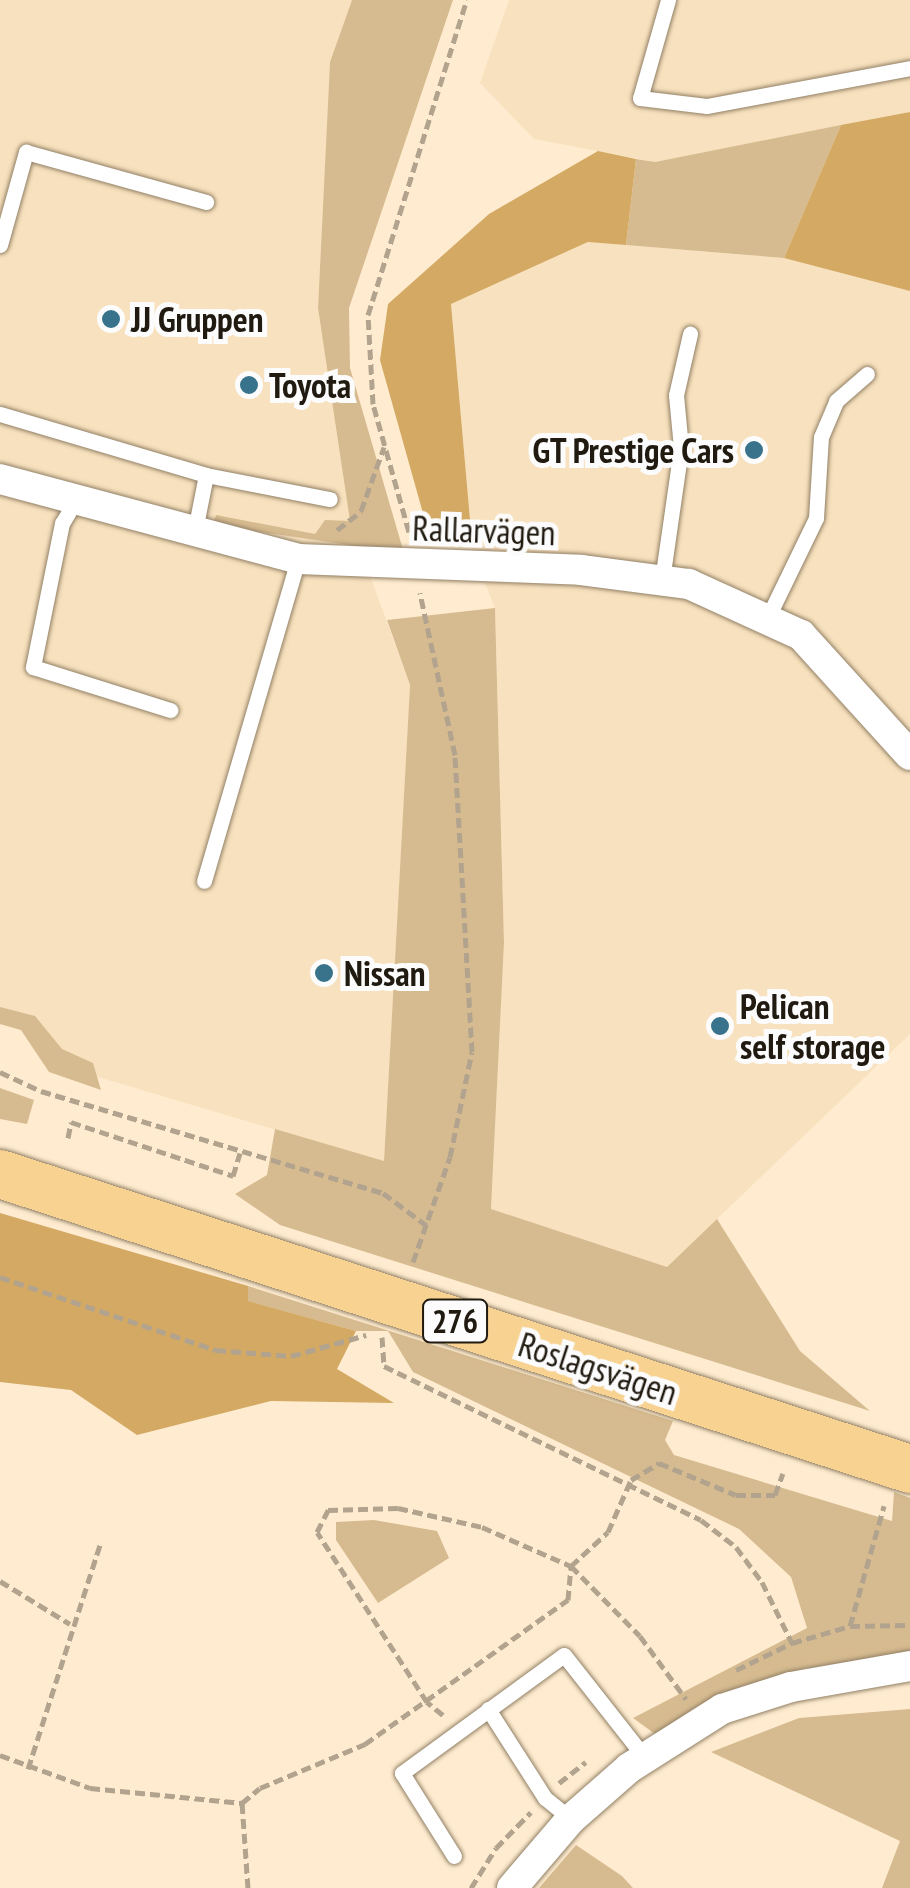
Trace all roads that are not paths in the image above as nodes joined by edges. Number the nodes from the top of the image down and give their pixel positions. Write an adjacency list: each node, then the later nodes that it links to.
1 (668, 0): 2 (lane)
2 (910, 68)
3 (206, 202): 4 (lane)
4 (0, 246)
5 (690, 334): 14 (lane)
6 (867, 374): 15 (lane)
7 (0, 414): 8 (lane)
8 (206, 475): 11 (lane); 12 (lane)
9 (0, 480): 10 (street, Rallarvägen)
10 (76, 500): 12 (street, Rallarvägen); 16 (lane)
11 (330, 500)
12 (194, 534): 13 (street, Rallarvägen)
13 (307, 560): 14 (street, Rallarvägen); 18 (lane)
14 (662, 580): 15 (street, Rallarvägen)
15 (768, 616): 17 (street, Rallarvägen)
16 (170, 710)
17 (910, 755)
18 (204, 881)
19 (0, 1148): 21 (main road, Roslagsvägen / 276)
20 (0, 1174): 22 (main road, Roslagsvägen / 276)
21 (910, 1437)
22 (897, 1488)
23 (910, 1666): 25 (street)
24 (488, 1709): 25 (lane); 26 (lane); 27 (lane)
25 (646, 1758): 26 (street)
26 (571, 1819): 28 (street)
27 (454, 1856)
28 (512, 1888)

